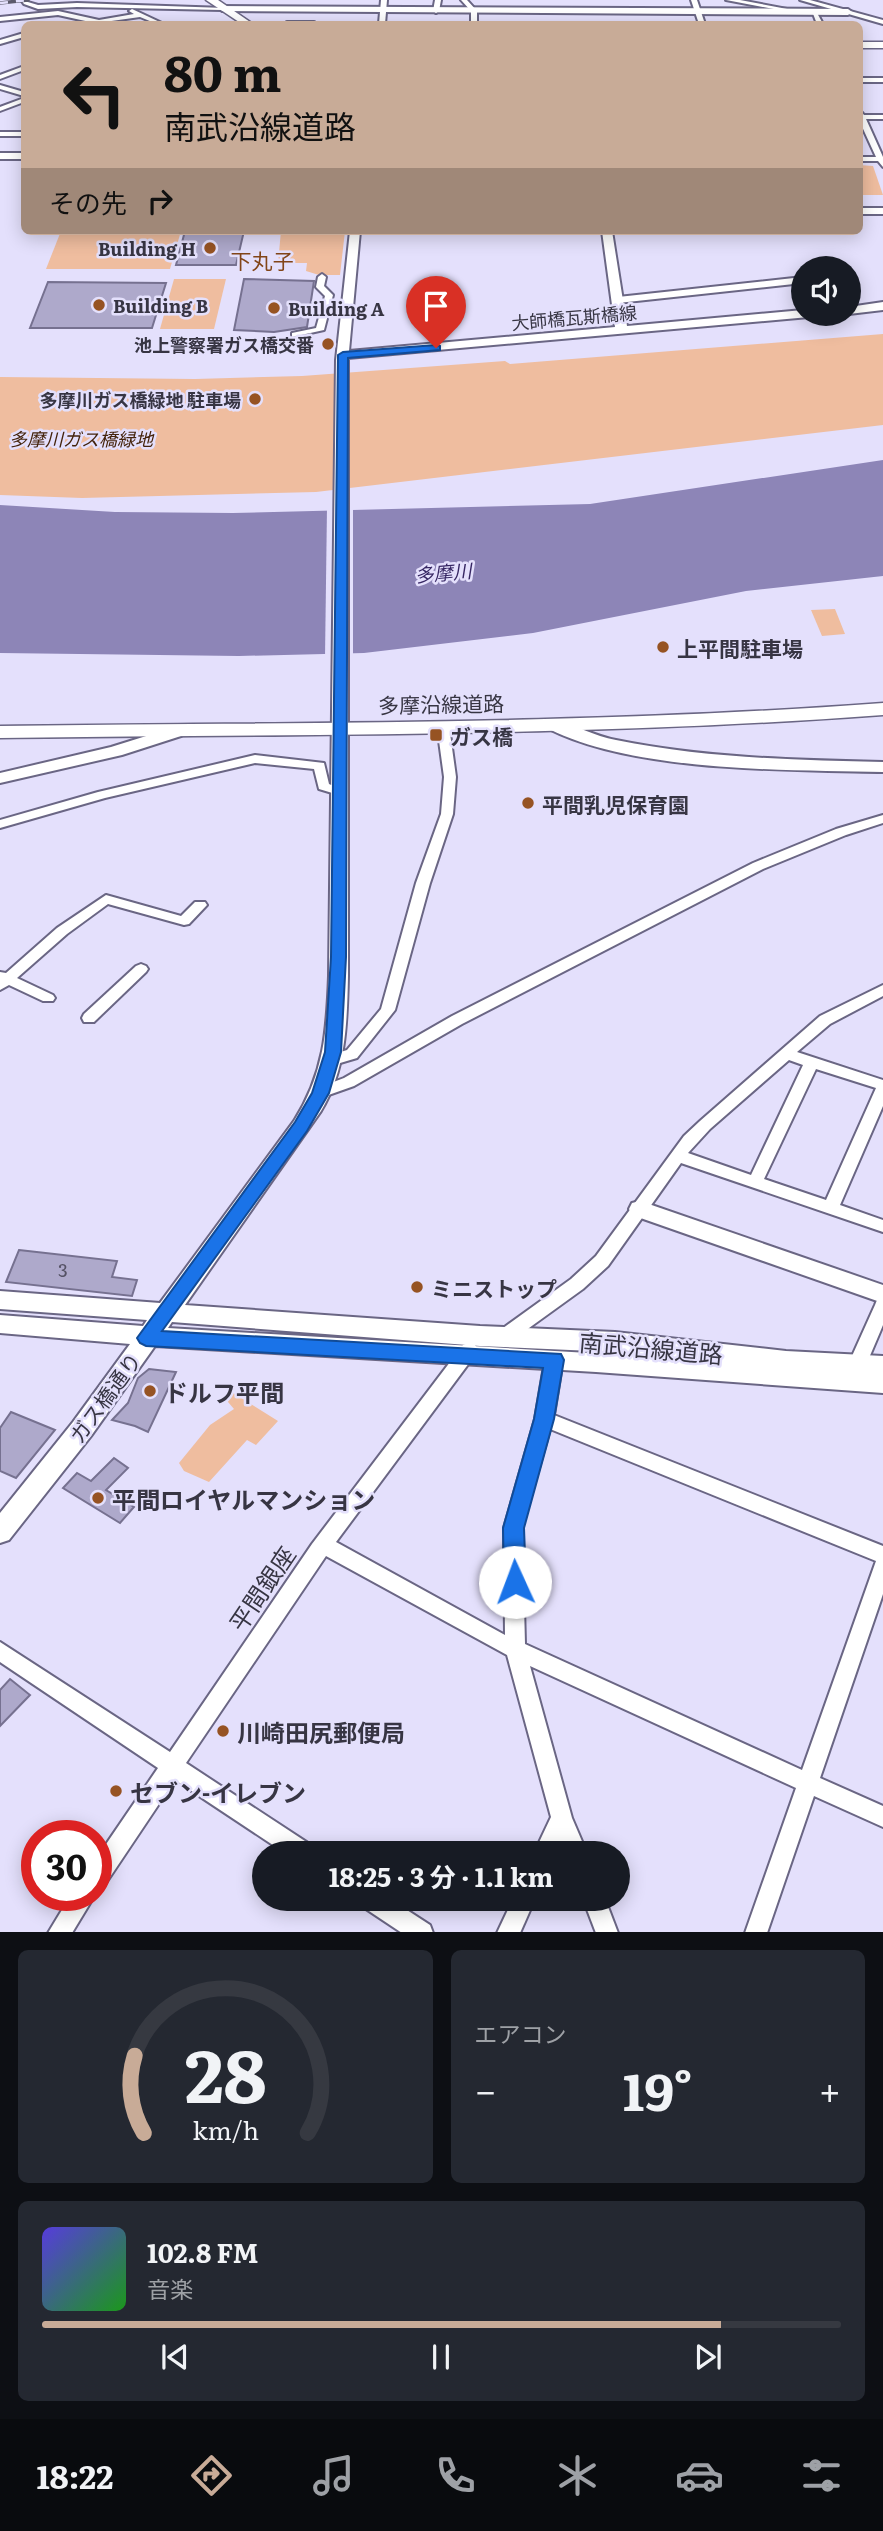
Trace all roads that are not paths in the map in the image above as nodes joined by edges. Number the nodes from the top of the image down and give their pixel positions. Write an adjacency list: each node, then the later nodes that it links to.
1 (24, 0): 13 (street)
2 (211, 0): 12 (main road)
3 (384, 0): 15 (street)
4 (438, 0): 16 (street)
5 (464, 0): 17 (street)
6 (576, 0): 18 (street)
7 (694, 0): 19 (street)
8 (729, 0): 20 (street)
9 (803, 0): 22 (street)
10 (118, 4): 12 (street); 13 (street); 23 (street)
11 (264, 5): 12 (street); 14 (street)
12 (222, 8): 29 (main road)
13 (40, 10): 24 (street); 25 (street); 26 (street)
14 (316, 10): 15 (street); 30 (street)
15 (384, 11): 16 (street); 31 (street)
16 (436, 11): 17 (street)
17 (474, 11): 18 (street); 32 (street)
18 (578, 12): 19 (street); 33 (street)
19 (698, 12): 20 (street); 34 (street)
20 (800, 12): 21 (street)
21 (814, 12): 22 (street); 35 (street)
22 (848, 12): 36 (street)
23 (141, 15): 27 (street); 28 (street)
24 (0, 19)
25 (46, 21)
26 (95, 21)
27 (106, 21)
28 (154, 21)
29 (242, 21)
30 (314, 21)
31 (382, 21)
32 (474, 21)
33 (580, 21)
34 (701, 21)
35 (818, 21)
36 (883, 22)
37 (21, 36): 38 (street)
38 (0, 42)
39 (863, 45): 40 (main road)
40 (882, 45)
41 (21, 69): 42 (street)
42 (0, 78)
43 (863, 80): 44 (street)
44 (883, 80)
45 (0, 86): 46 (street)
46 (21, 93)
47 (21, 101): 48 (street)
48 (0, 109)
49 (863, 115): 50 (street)
50 (883, 117)
51 (863, 122): 55 (street)
52 (0, 134): 53 (street)
53 (21, 134)
54 (863, 139): 55 (street)
55 (871, 139): 56 (street); 60 (street)
56 (883, 139)
57 (0, 156): 58 (street)
58 (21, 156)
59 (863, 159): 60 (street)
60 (882, 161)
61 (863, 211): 62 (street)
62 (883, 211)
63 (355, 235): 73 (street)
64 (608, 235): 67 (street)
65 (322, 278): 72 (street)
66 (791, 281): 67 (street)
67 (618, 300): 71 (street)
68 (883, 306): 69 (street)
69 (861, 309)
70 (791, 315): 71 (street, 大師橋瓦斯橋線)
71 (622, 330): 73 (street, 大師橋瓦斯橋線)
72 (295, 335)
73 (342, 358): 75 (street)
74 (883, 709): 76 (main road, 多摩沿線道路)
75 (339, 719): 77 (main road, 多摩沿線道路); 79 (main road, 多摩沿線道路); 82 (street, ガス橋通り)
76 (555, 725): 77 (main road, 多摩沿線道路); 80 (street)
77 (443, 726): 92 (street)
78 (0, 732): 79 (main road, 多摩沿線道路)
79 (175, 732): 81 (street)
80 (883, 767)
81 (0, 778)
82 (340, 791): 84 (street); 92 (street, ガス橋通り)
83 (883, 819): 95 (street)
84 (0, 824)
85 (200, 905): 87 (street)
86 (141, 969): 90 (street)
87 (3, 980): 89 (street)
88 (883, 990): 91 (street)
89 (48, 999)
90 (89, 1018)
91 (786, 1054): 93 (street); 96 (street)
92 (330, 1061): 95 (street, ガス橋通り)
93 (812, 1062): 94 (street); 97 (street)
94 (883, 1087): 98 (street)
95 (320, 1093): 104 (street, ガス橋通り)
96 (678, 1156): 97 (street); 99 (street)
97 (755, 1182): 98 (street)
98 (831, 1208): 100 (street)
99 (640, 1209): 101 (street); 107 (street)
100 (883, 1226)
101 (883, 1294)
102 (0, 1300): 104 (street, 南武沿線道路)
103 (883, 1305): 111 (street)
104 (163, 1314): 106 (street, 南武沿線道路); 108 (street, ガス橋通り)
105 (0, 1324): 108 (street, 南武沿線道路)
106 (480, 1336): 107 (street, 南武沿線道路); 109 (street, 平間銀座)
107 (505, 1336): 111 (street, 南武沿線道路)
108 (146, 1338): 109 (street, 南武沿線道路); 115 (street, ガス橋通り)
109 (463, 1357): 110 (street, 南武沿線道路); 116 (street, 平間銀座)
110 (554, 1360): 113 (street, 南武沿線道路); 114 (street)
111 (857, 1365): 112 (street, 南武沿線道路)
112 (883, 1366)
113 (883, 1383)
114 (544, 1419): 117 (street); 119 (street)
115 (0, 1532)
116 (323, 1545): 119 (street); 121 (street, 平間銀座)
117 (883, 1555)
118 (883, 1566): 122 (street)
119 (515, 1648): 122 (street); 124 (street)
120 (0, 1651): 121 (street)
121 (172, 1767): 125 (street); 128 (street, 平間銀座)
122 (808, 1783): 123 (street); 137 (street)
123 (883, 1817)
124 (562, 1818): 126 (street); 127 (street)
125 (285, 1841)
126 (551, 1841)
127 (571, 1841)
128 (112, 1855)
129 (73, 1911): 133 (street)
130 (389, 1911): 134 (street)
131 (518, 1911): 135 (street)
132 (599, 1911): 136 (street)
133 (60, 1932)
134 (420, 1932)
135 (508, 1932)
136 (607, 1932)
137 (756, 1932)

